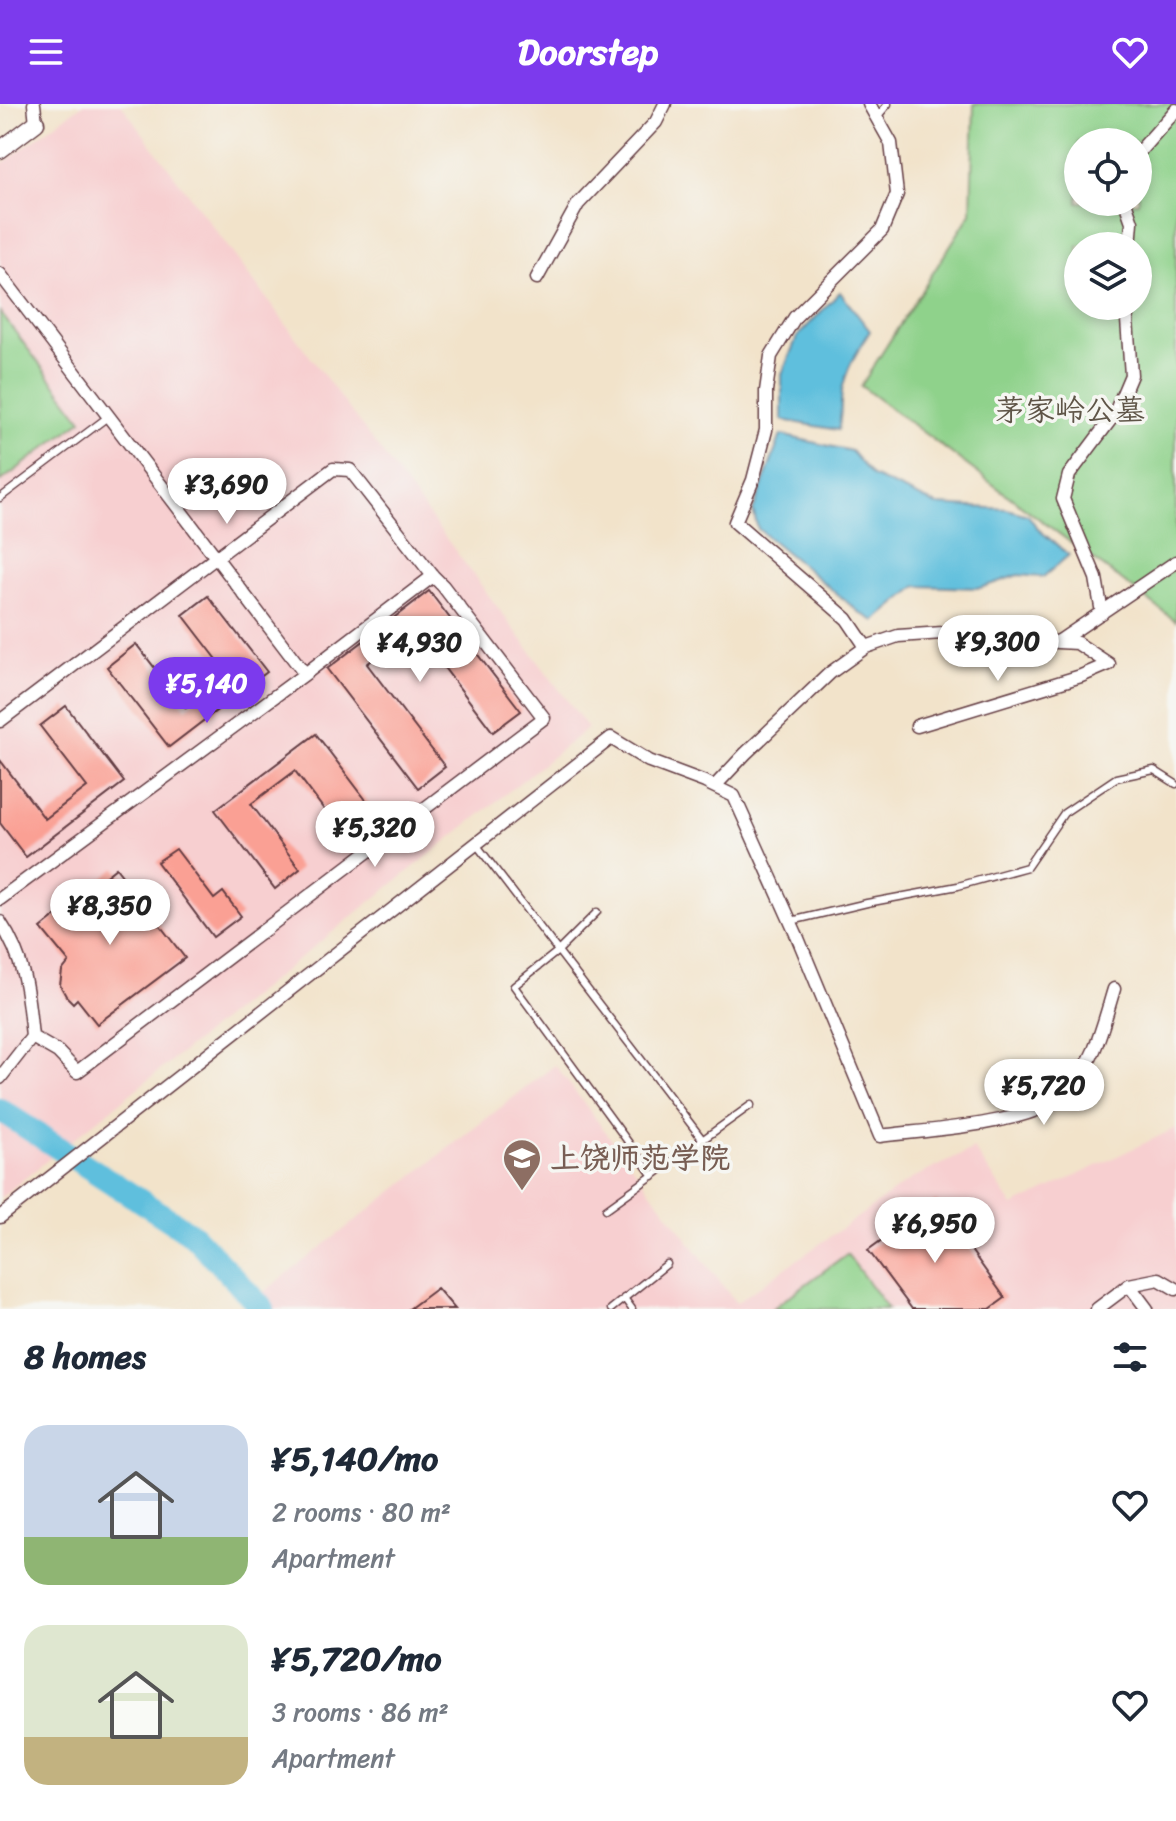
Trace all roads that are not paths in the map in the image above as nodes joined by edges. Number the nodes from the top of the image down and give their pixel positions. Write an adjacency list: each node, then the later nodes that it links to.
1 (34, 104): 7 (street)
2 (665, 104): 11 (street)
3 (869, 104): 6 (street)
4 (888, 104): 6 (lane)
5 (1176, 110): 8 (street)
6 (877, 117): 20 (street)
7 (36, 123): 9 (street)
8 (1152, 137)
9 (0, 150)
10 (0, 274): 13 (street)
11 (537, 278)
12 (1127, 320): 18 (street)
13 (109, 416): 14 (lane); 15 (street)
14 (0, 498)
15 (216, 556): 17 (street); 21 (street); 22 (street)
16 (1176, 562): 18 (street)
17 (433, 576): 21 (street); 33 (street)
18 (1102, 613): 19 (street)
19 (1058, 642): 20 (street); 23 (street)
20 (866, 647): 25 (street)
21 (305, 674): 27 (street)
22 (0, 721)
23 (917, 726)
24 (1176, 784): 29 (lane)
25 (715, 786): 26 (street); 29 (street)
26 (476, 844): 31 (lane); 39 (street)
27 (0, 899)
28 (597, 912): 31 (lane)
29 (791, 921): 32 (street)
30 (0, 922): 33 (street)
31 (558, 951): 36 (lane); 37 (lane)
32 (1114, 989)
33 (32, 1037): 34 (street)
34 (0, 1078)
35 (751, 1105): 36 (lane)
36 (703, 1140): 37 (lane)
37 (653, 1176): 38 (lane)
38 (606, 1209)
39 (0, 1217)
40 (667, 1264): 43 (lane)
41 (1129, 1285): 42 (street); 46 (street); 47 (street)
42 (1176, 1289)
43 (624, 1298): 44 (lane); 45 (lane)
44 (611, 1309)
45 (632, 1309)
46 (1097, 1309)
47 (1147, 1309)

